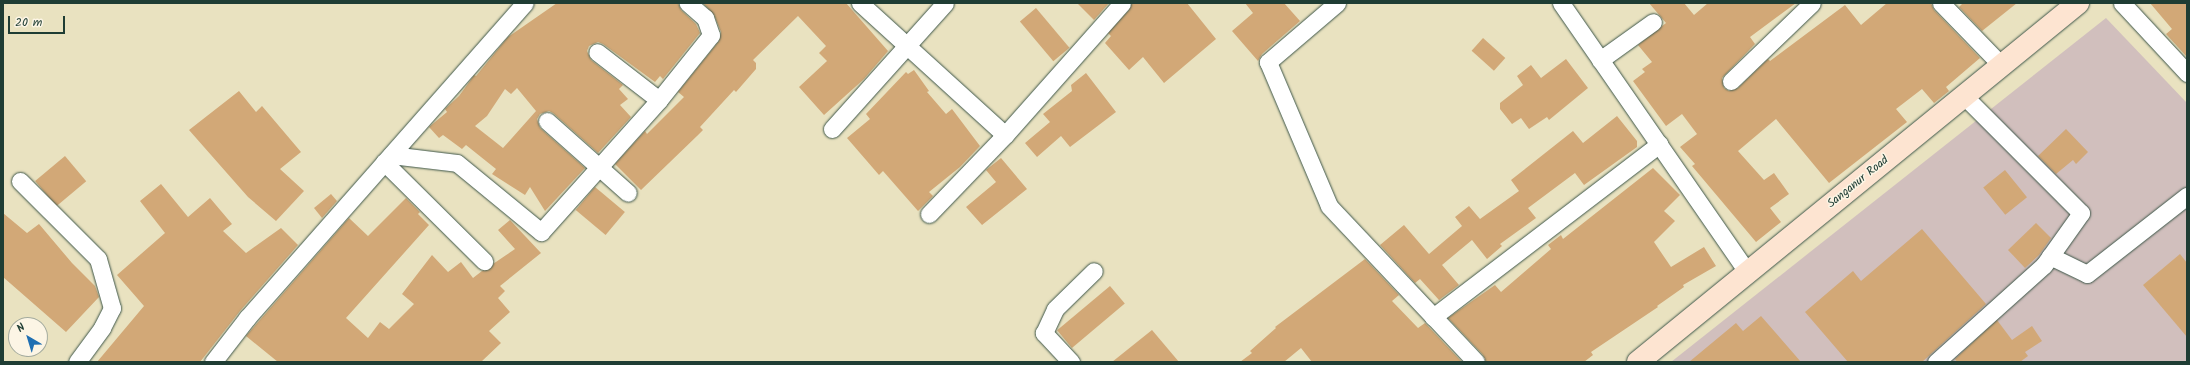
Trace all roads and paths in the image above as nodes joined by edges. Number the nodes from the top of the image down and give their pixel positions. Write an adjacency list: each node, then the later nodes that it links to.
1 (525, 3): 25 (street)
2 (688, 3): 20 (street)
3 (860, 3): 13 (street)
4 (945, 3): 13 (street)
5 (1122, 3): 23 (street)
6 (1337, 3): 35 (street)
7 (1561, 3): 15 (street)
8 (1812, 3): 18 (street)
9 (1942, 3): 16 (street)
10 (2078, 3): 16 (main road, Sanganur Road)
11 (2122, 3): 17 (street)
12 (1653, 22): 15 (street)
13 (907, 46): 22 (street); 23 (street)
14 (597, 52): 20 (street)
15 (1600, 60): 24 (street)
16 (2002, 66): 19 (main road, Sanganur Road)
17 (2187, 74)
18 (1731, 81)
19 (1964, 96): 31 (street); 34 (main road, Sanganur Road)
20 (659, 100): 26 (street)
21 (547, 121): 26 (street)
22 (832, 129)
23 (1005, 135): 30 (street)
24 (1658, 144): 34 (street); 35 (street)
25 (388, 158): 26 (street); 32 (street); 37 (street)
26 (599, 168): 28 (street)
27 (20, 181): 36 (street)
28 (628, 193)
29 (2187, 196): 31 (street)
30 (930, 214)
31 (2050, 256): 41 (street)
32 (484, 261)
33 (1094, 271): 38 (street)
34 (1747, 272): 40 (main road, Sanganur Road)
35 (1433, 317): 39 (street)
36 (77, 362)
37 (214, 362)
38 (1071, 362)
39 (1476, 362)
40 (1638, 362)
41 (1936, 362)

